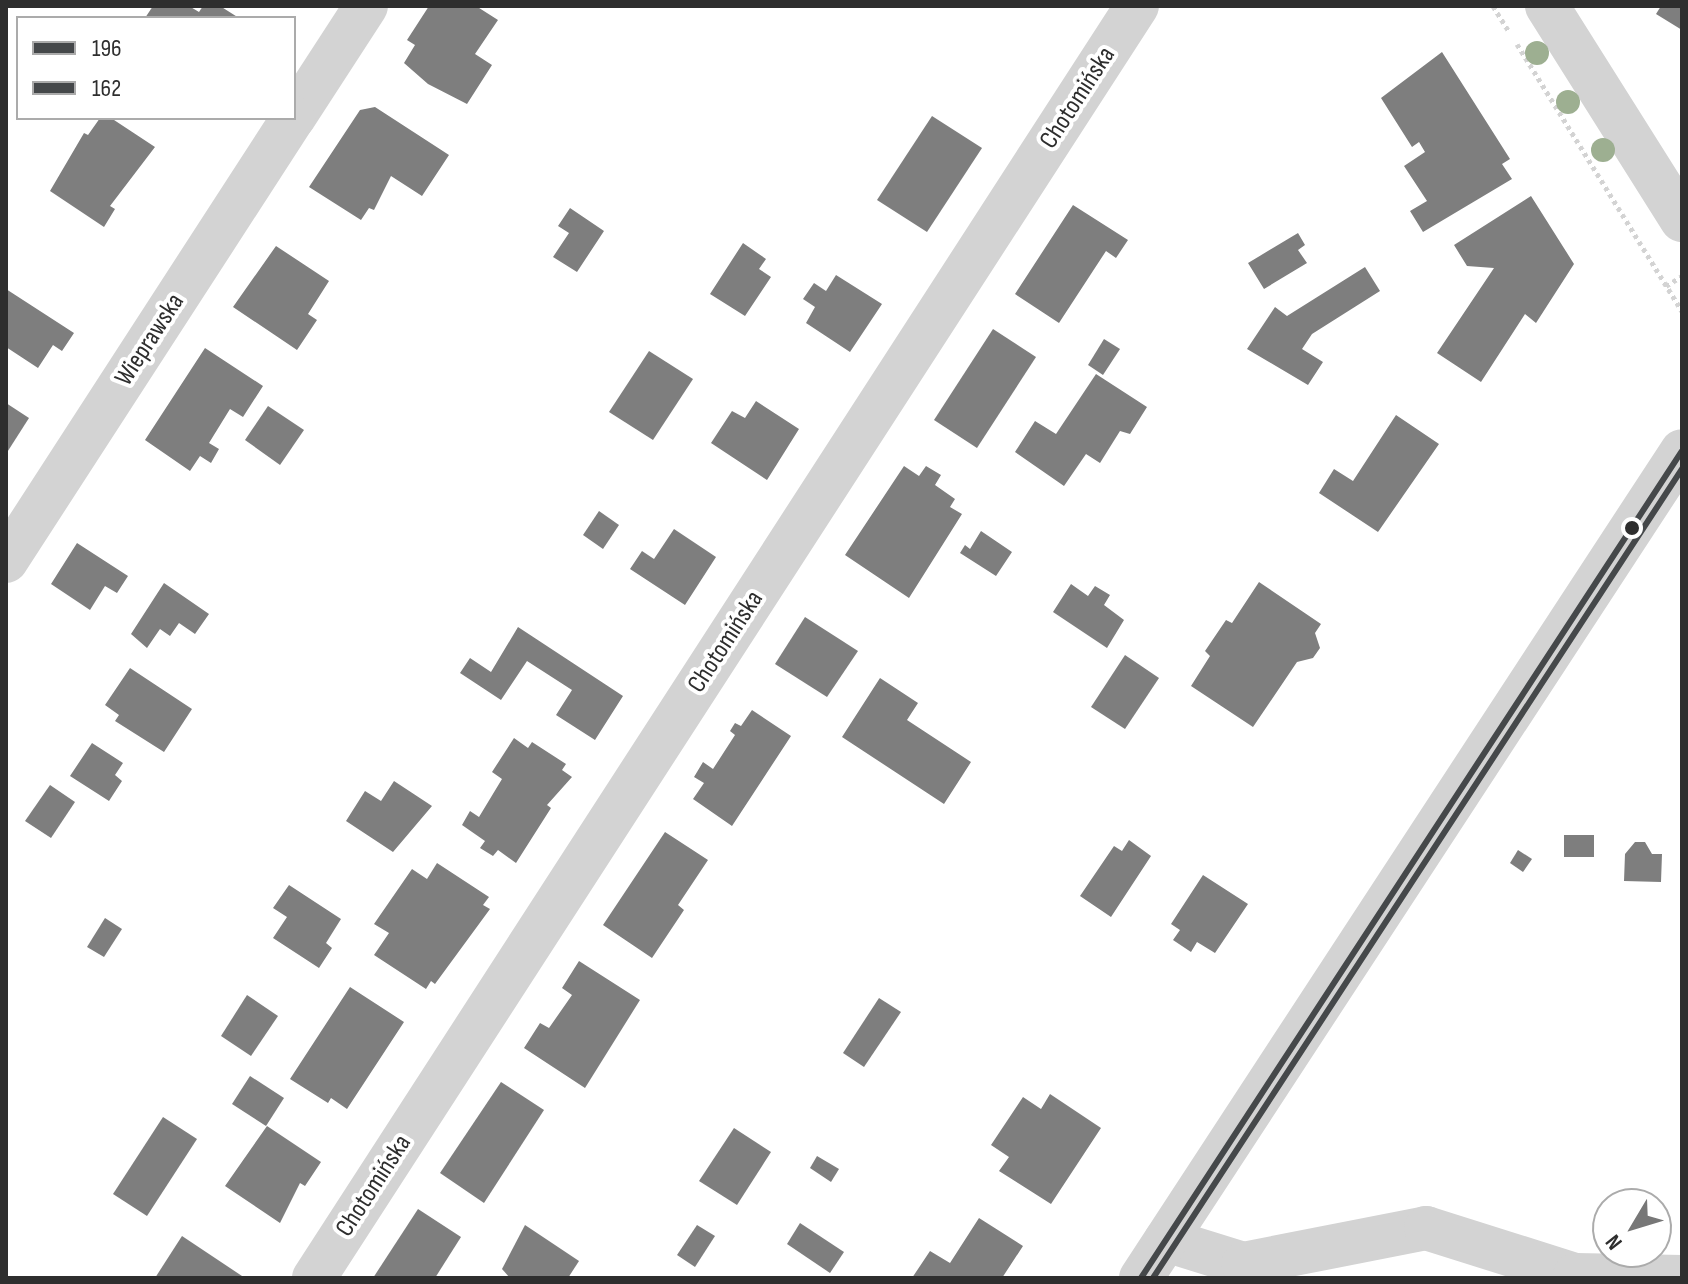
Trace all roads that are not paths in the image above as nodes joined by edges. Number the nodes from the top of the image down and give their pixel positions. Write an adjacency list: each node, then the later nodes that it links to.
1 (366, 6): 4 (street, Wieprawska)
2 (1137, 6): 11 (street, Chotomińska)
3 (1547, 6): 6 (street)
4 (296, 115)
5 (293, 120): 8 (street, Wieprawska)
6 (1682, 220)
7 (1682, 451): 9 (street)
8 (6, 561)
9 (1166, 1240): 10 (street); 12 (street)
10 (1682, 1277)
11 (314, 1278)
12 (1141, 1278)

